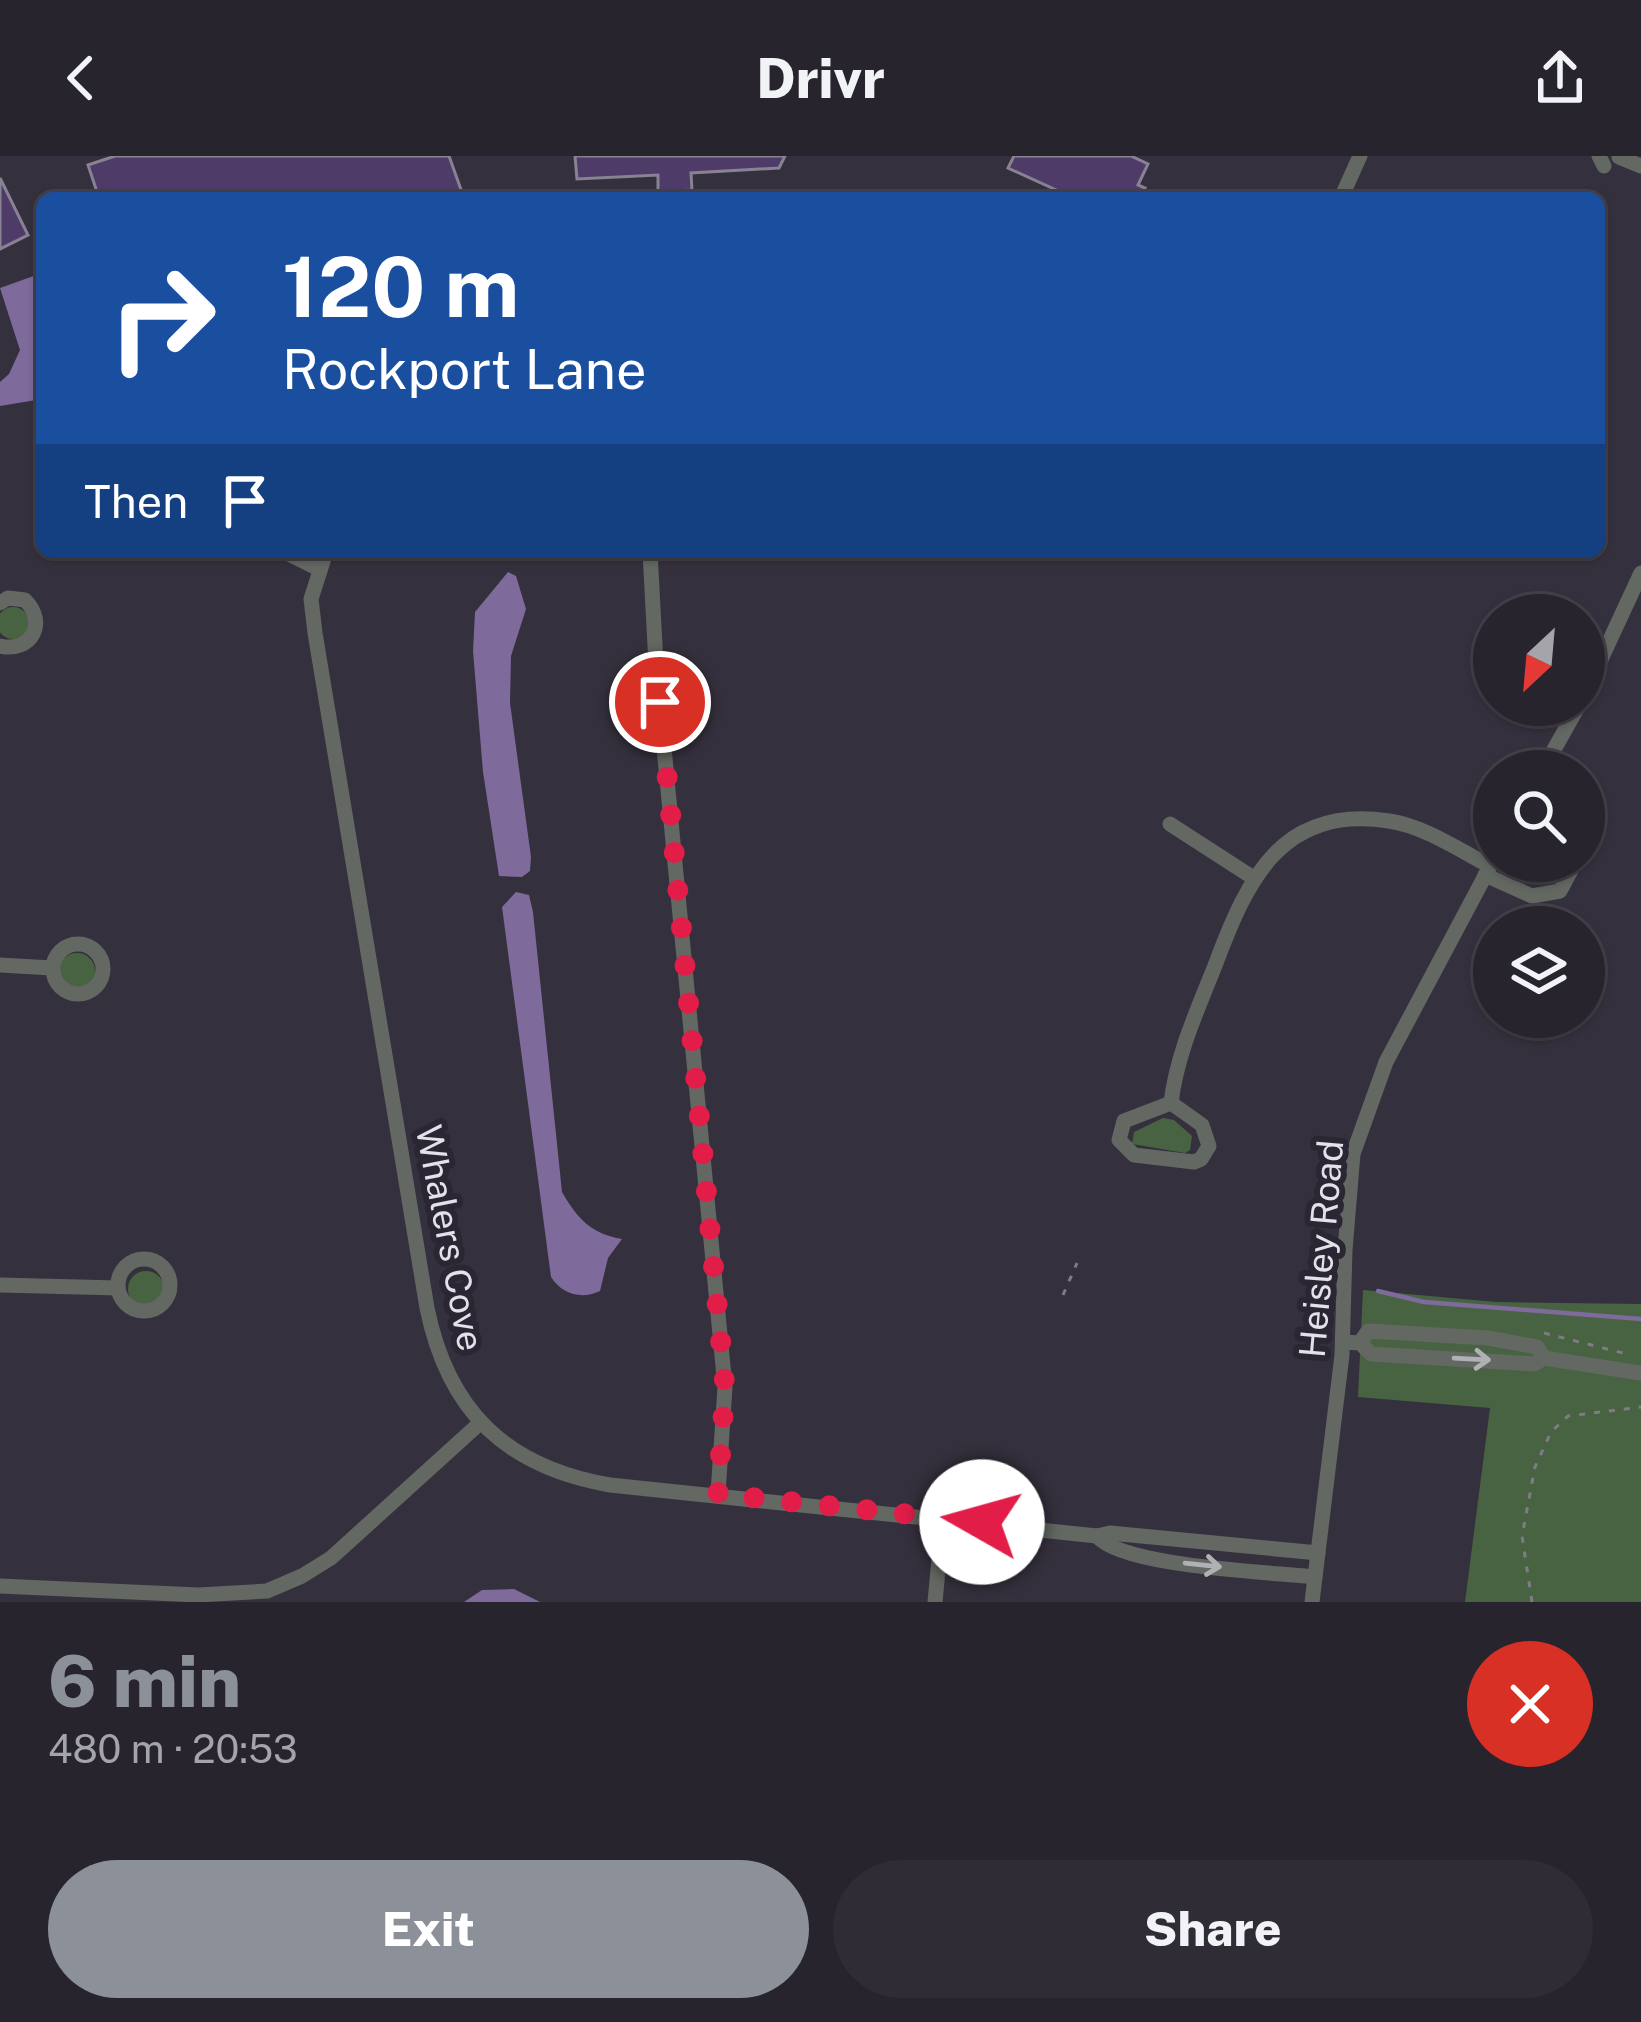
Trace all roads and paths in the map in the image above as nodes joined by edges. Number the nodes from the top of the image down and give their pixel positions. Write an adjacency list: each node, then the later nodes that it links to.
1 (1360, 156): 4 (street)
2 (1607, 160): 3 (street)
3 (1641, 166)
4 (1344, 192)
5 (297, 558): 8 (street)
6 (324, 558): 8 (street, Whalers Cove)
7 (650, 558): 30 (street)
8 (319, 569): 29 (street, Whalers Cove)
9 (1641, 573): 12 (street)
10 (0, 603): 11 (street)
11 (0, 646)
12 (1605, 650)
13 (1169, 824): 15 (street)
14 (1473, 858): 15 (street)
15 (1252, 877): 21 (street)
16 (1481, 882): 26 (street, Heisley Road)
17 (1512, 882): 18 (street)
18 (1565, 882)
19 (0, 965): 20 (street)
20 (52, 968)
21 (1171, 1103): 21 (street)
22 (1077, 1263): 25 (path)
23 (0, 1285): 24 (street)
24 (118, 1288)
25 (1063, 1295)
26 (1352, 1343): 27 (street); 33 (street, Heisley Road)
27 (1641, 1373)
28 (1641, 1407): 39 (path)
29 (480, 1423): 30 (street, Whalers Cove); 36 (street)
30 (718, 1494): 31 (street, Whalers Cove)
31 (943, 1517): 32 (street, Whalers Cove); 37 (street)
32 (1097, 1536): 33 (street, Whalers Cove); 34 (street, Whalers Cove, one-way to 34)
33 (1318, 1552): 34 (street, Heisley Road)
34 (1315, 1577): 38 (street, Heisley Road)
35 (0, 1586): 36 (street)
36 (269, 1596)
37 (935, 1602)
38 (1312, 1602)
39 (1532, 1602)

